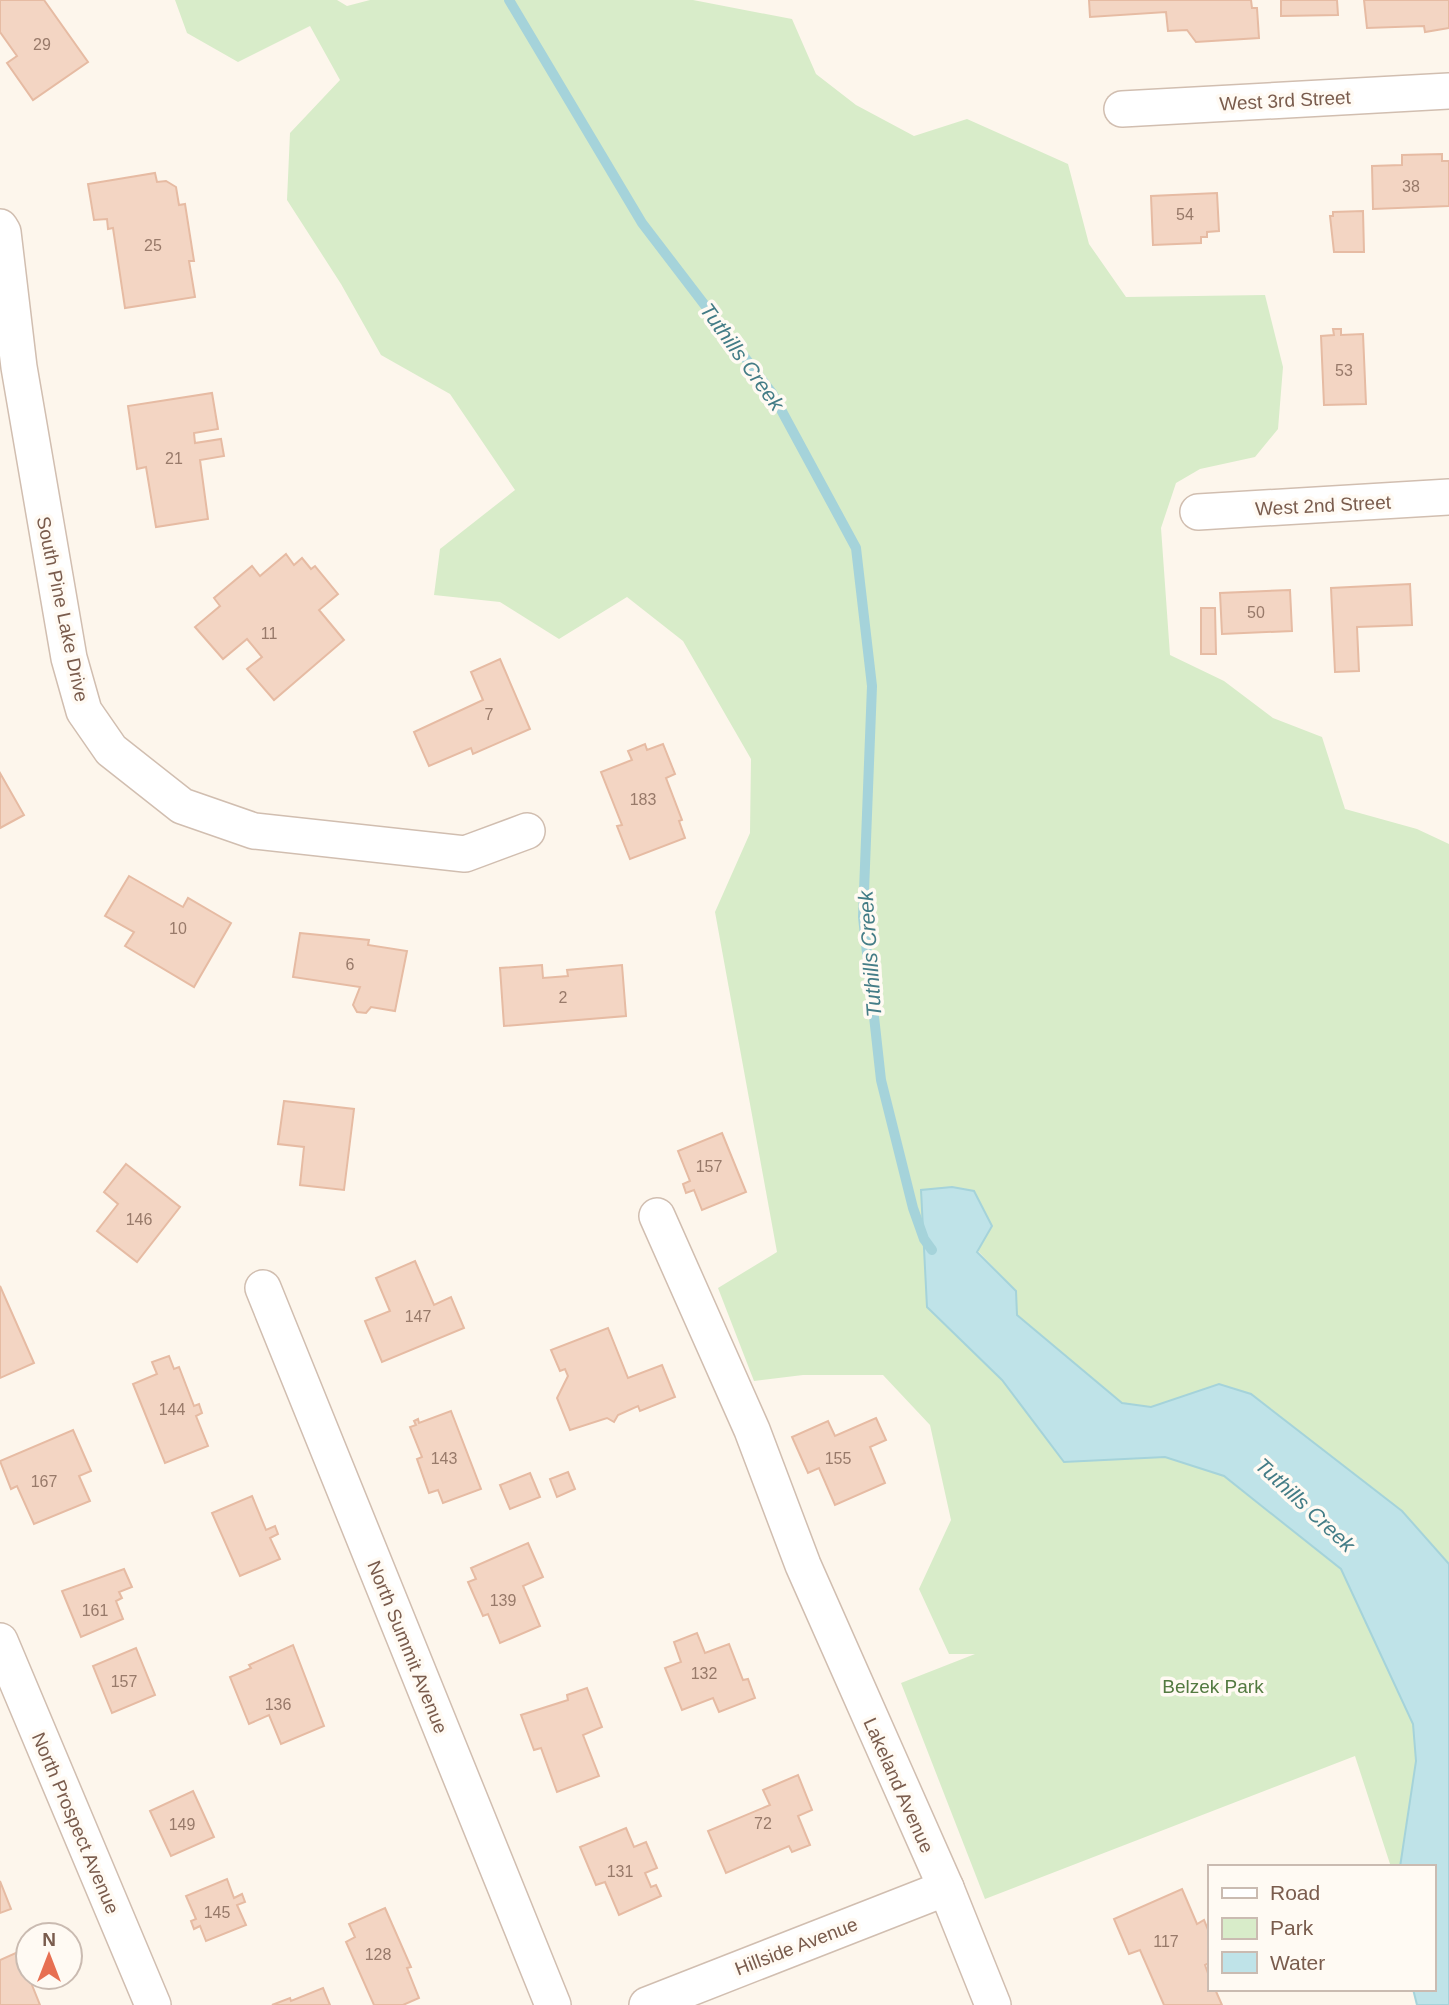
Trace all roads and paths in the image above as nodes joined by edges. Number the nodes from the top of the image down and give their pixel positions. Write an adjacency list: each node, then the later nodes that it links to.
1 (1449, 91): 2 (street, West 3rd Street)
2 (1122, 109)
3 (0, 227): 6 (street, South Pine Lake Drive)
4 (1449, 497): 5 (street, West 2nd Street)
5 (1198, 512)
6 (527, 831)
7 (657, 1216): 10 (street, Lakeland Avenue)
8 (264, 1288): 12 (street, North Summit Avenue)
9 (0, 1641): 11 (street, North Prospect Avenue)
10 (946, 1888): 13 (street, Hillside Avenue); 14 (street, Lakeland Avenue)
11 (153, 2005)
12 (553, 2005)
13 (647, 2005)
14 (993, 2005)

